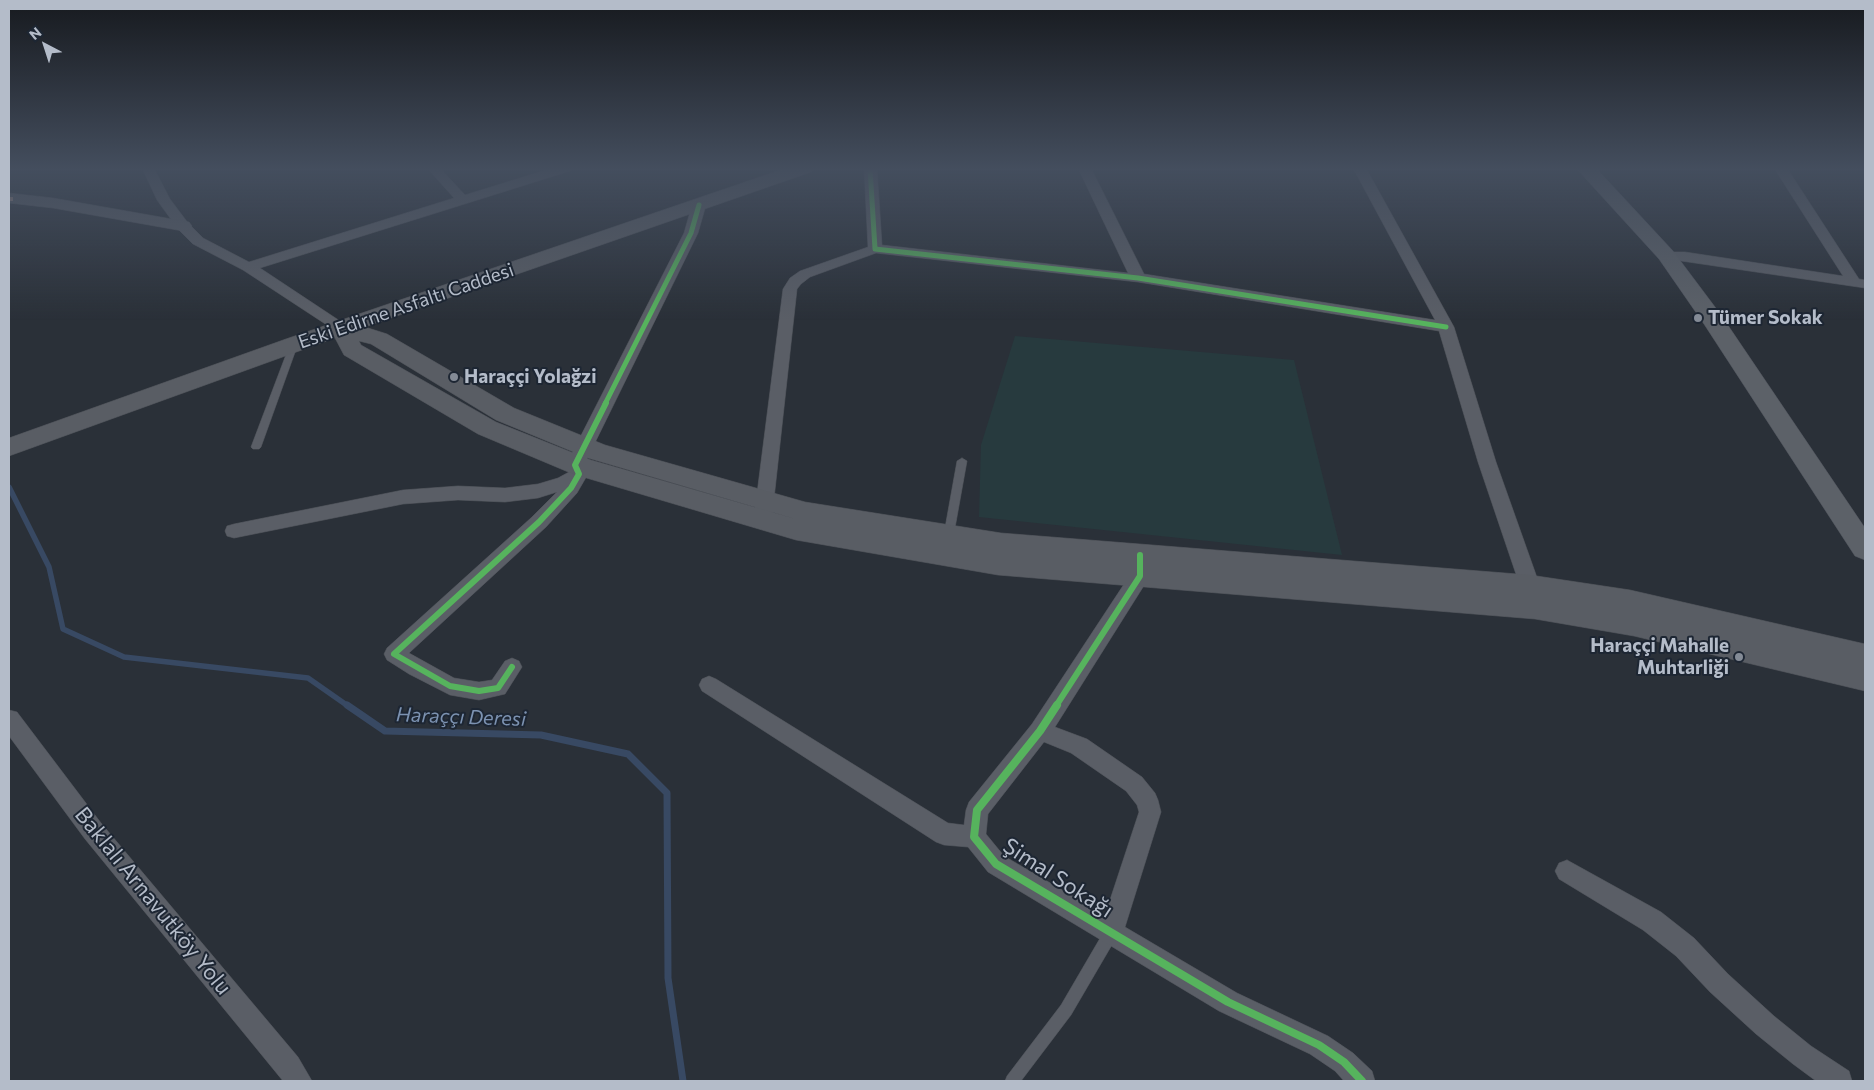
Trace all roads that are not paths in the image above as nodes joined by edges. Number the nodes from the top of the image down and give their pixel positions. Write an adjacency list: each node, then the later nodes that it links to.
1 (143, 219): 12 (street)
2 (178, 219): 12 (street)
3 (402, 219): 15 (street)
4 (657, 219): 19 (main road, Eski Edirne Asfaltı Caddesi)
5 (695, 219): 24 (street)
6 (873, 219): 13 (street)
7 (1110, 219): 16 (street)
8 (1388, 219): 18 (street)
9 (1637, 219): 14 (main road)
10 (1644, 219): 14 (main road)
11 (1816, 219): 17 (street)
12 (183, 226): 15 (street)
13 (875, 249): 16 (street); 25 (street)
14 (1675, 256): 17 (street); 26 (main road); 29 (main road)
15 (248, 267): 19 (street)
16 (1138, 278): 18 (street)
17 (1860, 283)
18 (1446, 327): 31 (street)
19 (341, 328): 20 (main road, Eski Edirne Asfaltı Caddesi); 24 (main road)
20 (294, 344): 21 (main road, Eski Edirne Asfaltı Caddesi); 22 (lane)
21 (19, 443)
22 (256, 448)
23 (962, 461): 28 (lane)
24 (579, 462): 25 (main road); 27 (street); 33 (street)
25 (763, 510): 28 (main road)
26 (1865, 521)
27 (234, 531)
28 (947, 545): 30 (main road)
29 (1865, 549)
30 (1140, 565): 31 (main road); 37 (street)
31 (1532, 597): 32 (main road); 34 (main road)
32 (1865, 656)
33 (512, 667)
34 (1865, 678)
35 (708, 685): 38 (street)
36 (9, 719): 41 (street, Baklalı Arnavutköy Yolu)
37 (1040, 731): 38 (street); 40 (street)
38 (974, 837): 40 (street, Şimal Sokağı)
39 (1567, 871): 44 (street)
40 (1111, 933): 42 (lane); 43 (street, Şimal Sokağı)
41 (299, 1081)
42 (1012, 1081)
43 (1362, 1081)
44 (1839, 1081)

